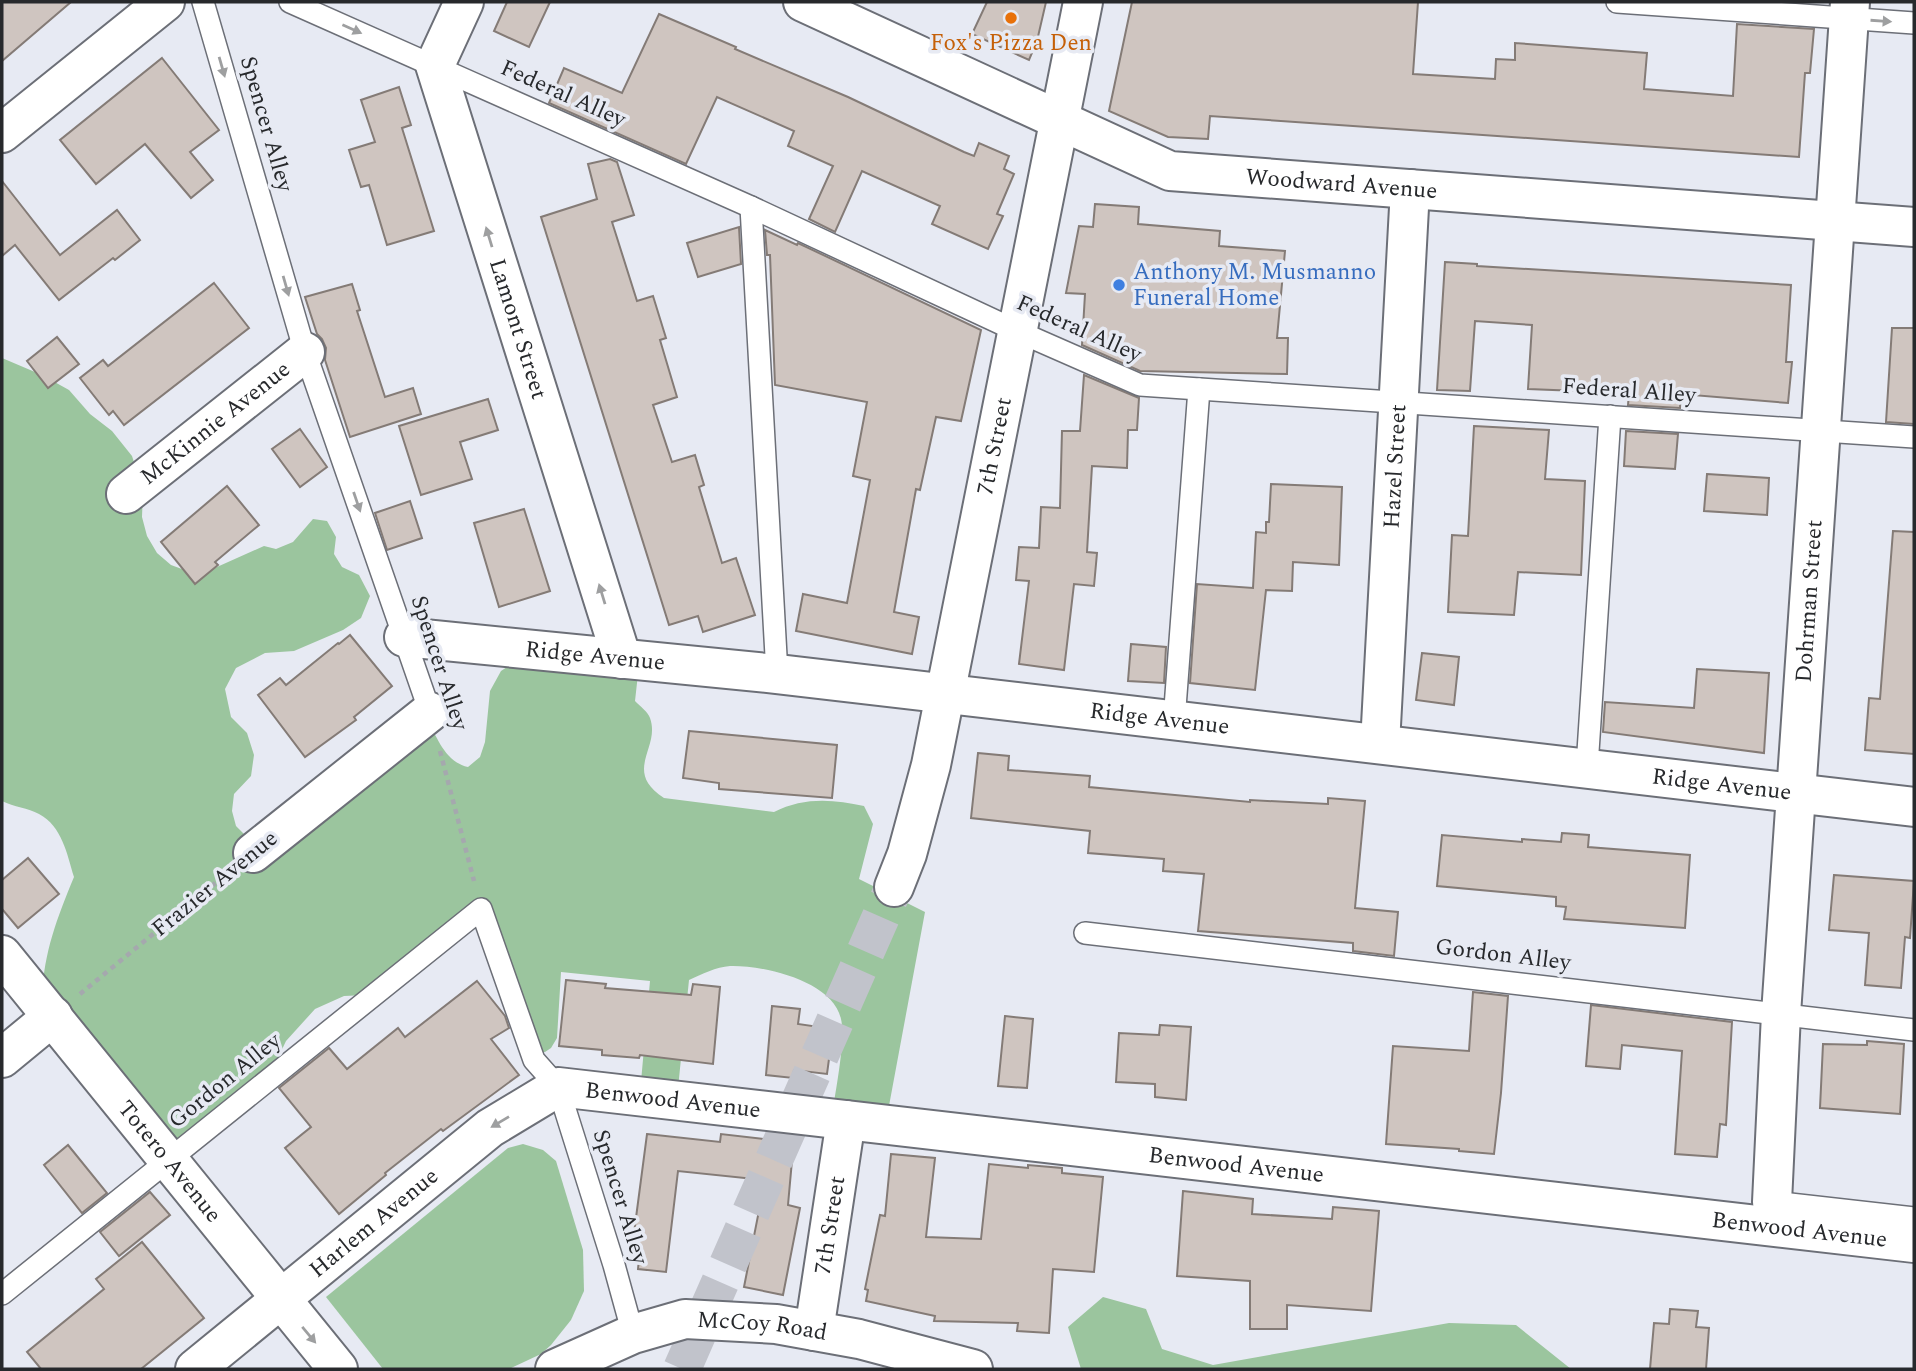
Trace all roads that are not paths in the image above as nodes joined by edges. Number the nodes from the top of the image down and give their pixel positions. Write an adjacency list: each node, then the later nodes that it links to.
1 (165, 2): 12 (street)
2 (203, 2): 18 (lane, Spencer Alley, one-way to 18)
3 (290, 2): 10 (lane, Federal Alley, one-way to 10)
4 (464, 2): 10 (street)
5 (803, 2): 11 (street, Woodward Avenue)
6 (1083, 2): 11 (street, 7th Street)
7 (1617, 2): 8 (lane)
8 (1849, 10): 9 (lane, one-way to 9); 15 (street, Dohrman Street)
9 (1914, 23)
10 (435, 65): 14 (lane, Federal Alley); 26 (street, Lamont Street, one-way to 10)
11 (1060, 120): 13 (street, Woodward Avenue); 17 (street, 7th Street)
12 (2, 133)
13 (1410, 189): 15 (street, Woodward Avenue); 20 (street, Hazel Street)
14 (751, 207): 17 (lane, Federal Alley); 27 (lane)
15 (1835, 220): 16 (street, Woodward Avenue); 22 (street, Dohrman Street)
16 (1914, 227)
17 (1017, 331): 19 (lane, Federal Alley); 28 (street, 7th Street)
18 (305, 352): 24 (street, McKinnie Avenue); 25 (lane, Spencer Alley, one-way to 25)
19 (1199, 389): 20 (lane, Federal Alley); 30 (lane)
20 (1398, 402): 21 (lane, Federal Alley); 31 (street, Hazel Street)
21 (1609, 416): 22 (lane, Federal Alley); 32 (lane)
22 (1821, 430): 23 (lane, Federal Alley); 33 (street, Dohrman Street)
23 (1914, 437)
24 (126, 494)
25 (404, 637): 26 (street, Ridge Avenue); 29 (lane, Spencer Alley)
26 (622, 659): 27 (street, Ridge Avenue)
27 (777, 674): 28 (street, Ridge Avenue)
28 (945, 695): 30 (street, Ridge Avenue); 36 (street, 7th Street)
29 (430, 712): 35 (street, Frazier Avenue)
30 (1174, 721): 31 (street, Ridge Avenue)
31 (1380, 744): 32 (street, Ridge Avenue)
32 (1587, 768): 33 (street, Ridge Avenue)
33 (1796, 792): 34 (street, Ridge Avenue); 40 (street, Dohrman Street)
34 (1914, 807)
35 (253, 853)
36 (894, 887)
37 (481, 909): 44 (lane, Spencer Alley); 46 (lane, Gordon Alley)
38 (1086, 933): 40 (lane, Gordon Alley)
39 (2, 955): 41 (street, Totero Avenue)
40 (1780, 1014): 42 (lane, Gordon Alley); 47 (street, Dohrman Street)
41 (52, 1016): 43 (street); 46 (street, Totero Avenue)
42 (1914, 1030)
43 (2, 1058)
44 (558, 1087): 45 (street, Benwood Avenue); 51 (street, Harlem Avenue, one-way to 51); 53 (lane, Spencer Alley)
45 (846, 1120): 49 (street, Benwood Avenue); 52 (street, 7th Street)
46 (168, 1161): 50 (lane, Gordon Alley); 51 (street, Totero Avenue)
47 (1772, 1202): 48 (lane)
48 (1914, 1218)
49 (1914, 1243)
50 (2, 1294)
51 (280, 1300): 54 (street, Harlem Avenue); 55 (street, Totero Avenue, one-way to 55)
52 (814, 1331): 53 (street, McCoy Road); 57 (street, McCoy Road)
53 (633, 1334): 56 (street, McCoy Road)
54 (195, 1369)
55 (338, 1369)
56 (555, 1369)
57 (973, 1369)

